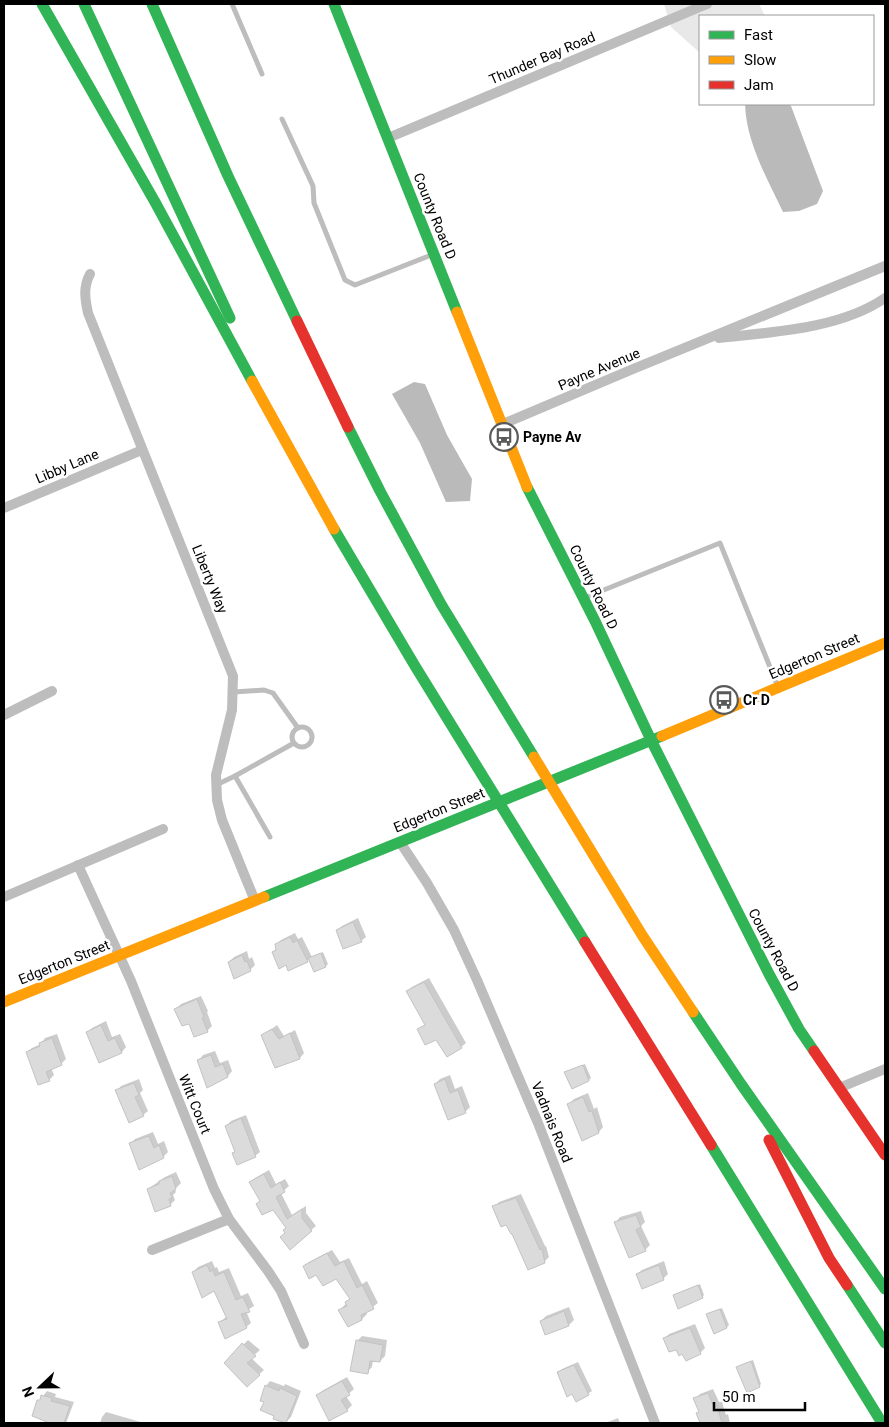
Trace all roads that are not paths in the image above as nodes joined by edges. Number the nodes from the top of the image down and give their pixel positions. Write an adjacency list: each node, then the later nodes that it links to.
1 (30, 4): 10 (main road)
2 (42, 4): 10 (main road)
3 (84, 4): 19 (main road)
4 (152, 4): 41 (main road)
5 (232, 4): 8 (lane)
6 (334, 4): 11 (main road, County Road D)
7 (707, 4): 11 (street, Thunder Bay Road)
8 (262, 74)
9 (282, 119): 12 (lane)
10 (116, 134): 19 (main road)
11 (388, 138): 12 (main road, County Road D)
12 (434, 254): 17 (main road, County Road D)
13 (885, 266): 16 (street, Payne Avenue)
14 (90, 274): 18 (street, Liberty Way)
15 (885, 298): 16 (street, Payne Avenue)
16 (706, 339): 17 (street, Payne Avenue)
17 (503, 424): 21 (main road, County Road D)
18 (142, 450): 20 (street, Libby Lane); 25 (street, Liberty Way)
19 (312, 492): 50 (main road)
20 (4, 508)
21 (584, 598): 23 (lane); 28 (main road, County Road D)
22 (885, 643): 23 (main road, Edgerton Street)
23 (778, 687): 28 (main road, Edgerton Street)
24 (52, 691): 26 (street)
25 (234, 692): 27 (lane); 31 (street, Liberty Way)
26 (4, 715)
27 (298, 728): 29 (lane); 29 (lane)
28 (651, 740): 34 (main road, Edgerton Street); 42 (main road, County Road D)
29 (294, 743): 30 (lane)
30 (235, 776): 31 (lane); 33 (lane)
31 (216, 785): 37 (street, Liberty Way)
32 (163, 829): 35 (street)
33 (270, 837)
34 (400, 842): 37 (main road, Edgerton Street); 49 (street, Vadnais Road)
35 (78, 865): 36 (street); 38 (street, Witt Court)
36 (4, 897)
37 (255, 901): 38 (main road, Edgerton Street)
38 (120, 956): 39 (main road, Edgerton Street); 44 (street, Witt Court)
39 (4, 1002)
40 (885, 1069): 42 (street)
41 (740, 1084): 46 (main road); 47 (main road)
42 (839, 1088): 43 (main road, County Road D)
43 (885, 1155)
44 (228, 1219): 45 (street); 48 (street, Witt Court)
45 (152, 1250)
46 (885, 1289)
47 (885, 1343)
48 (304, 1344)
49 (655, 1423)
50 (882, 1423)

